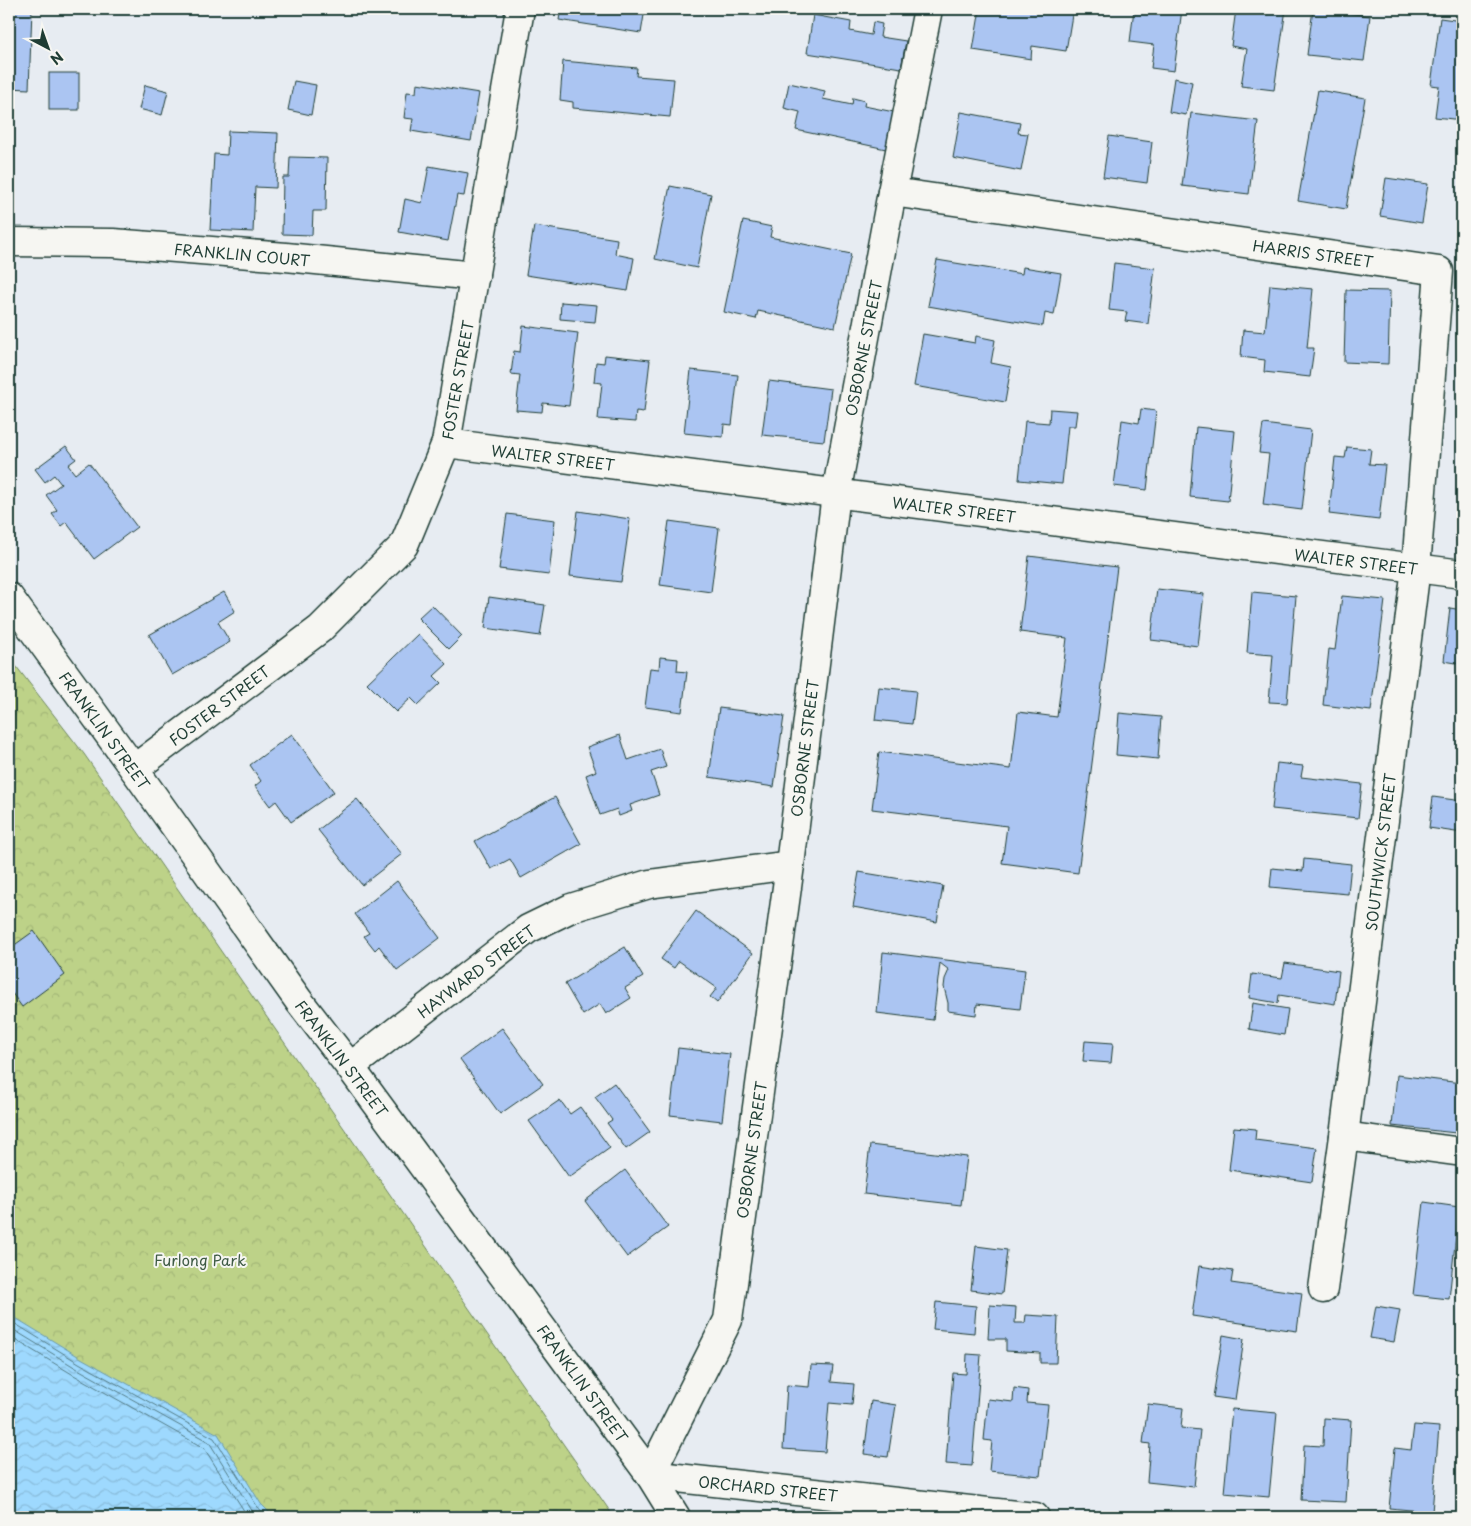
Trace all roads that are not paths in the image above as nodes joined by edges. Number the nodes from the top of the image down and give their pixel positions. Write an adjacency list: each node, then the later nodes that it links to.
1 (520, 9): 5 (street, FOSTER STREET)
2 (928, 9): 3 (street, OSBORNE STREET)
3 (892, 192): 7 (street, OSBORNE STREET); 8 (street, HARRIS STREET)
4 (9, 242): 5 (street, FRANKLIN COURT)
5 (475, 276): 6 (street, FOSTER STREET)
6 (446, 444): 7 (street, WALTER STREET); 11 (street, FOSTER STREET)
7 (836, 494): 8 (street, WALTER STREET); 12 (street, OSBORNE STREET)
8 (1416, 568): 9 (street, WALTER STREET); 14 (street, SOUTHWICK STREET)
9 (1462, 574)
10 (9, 598): 11 (street, FRANKLIN STREET)
11 (134, 769): 13 (street, FRANKLIN STREET)
12 (790, 865): 13 (street, HAYWARD STREET); 17 (street, OSBORNE STREET)
13 (350, 1067): 17 (street, FRANKLIN STREET)
14 (1344, 1136): 15 (street); 16 (street, SOUTHWICK STREET)
15 (1462, 1152)
16 (1323, 1289)
17 (650, 1475): 18 (street, FRANKLIN STREET); 19 (street, ORCHARD STREET)
18 (676, 1517)
19 (1035, 1517)

